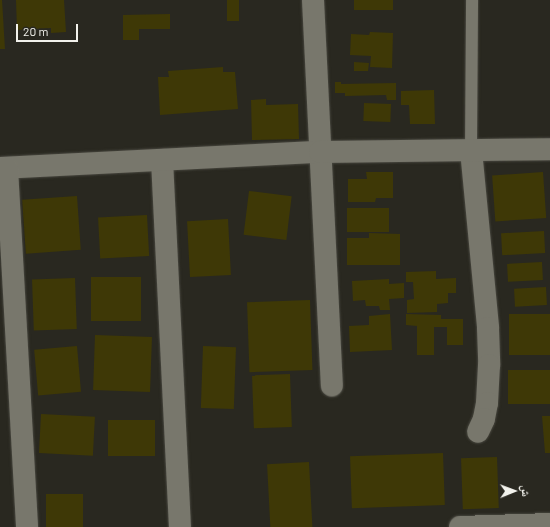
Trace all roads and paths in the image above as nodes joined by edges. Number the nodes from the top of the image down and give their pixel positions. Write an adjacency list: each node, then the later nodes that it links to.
1 (313, 0): 5 (street)
2 (472, 0): 4 (lane)
3 (550, 149): 4 (street)
4 (471, 150): 5 (street); 9 (street)
5 (320, 152): 6 (street); 8 (street)
6 (162, 160): 7 (street); 12 (street)
7 (4, 168): 11 (street)
8 (332, 386)
9 (478, 432)
10 (550, 524): 13 (street)
11 (27, 527)
12 (180, 527)
13 (460, 527)

